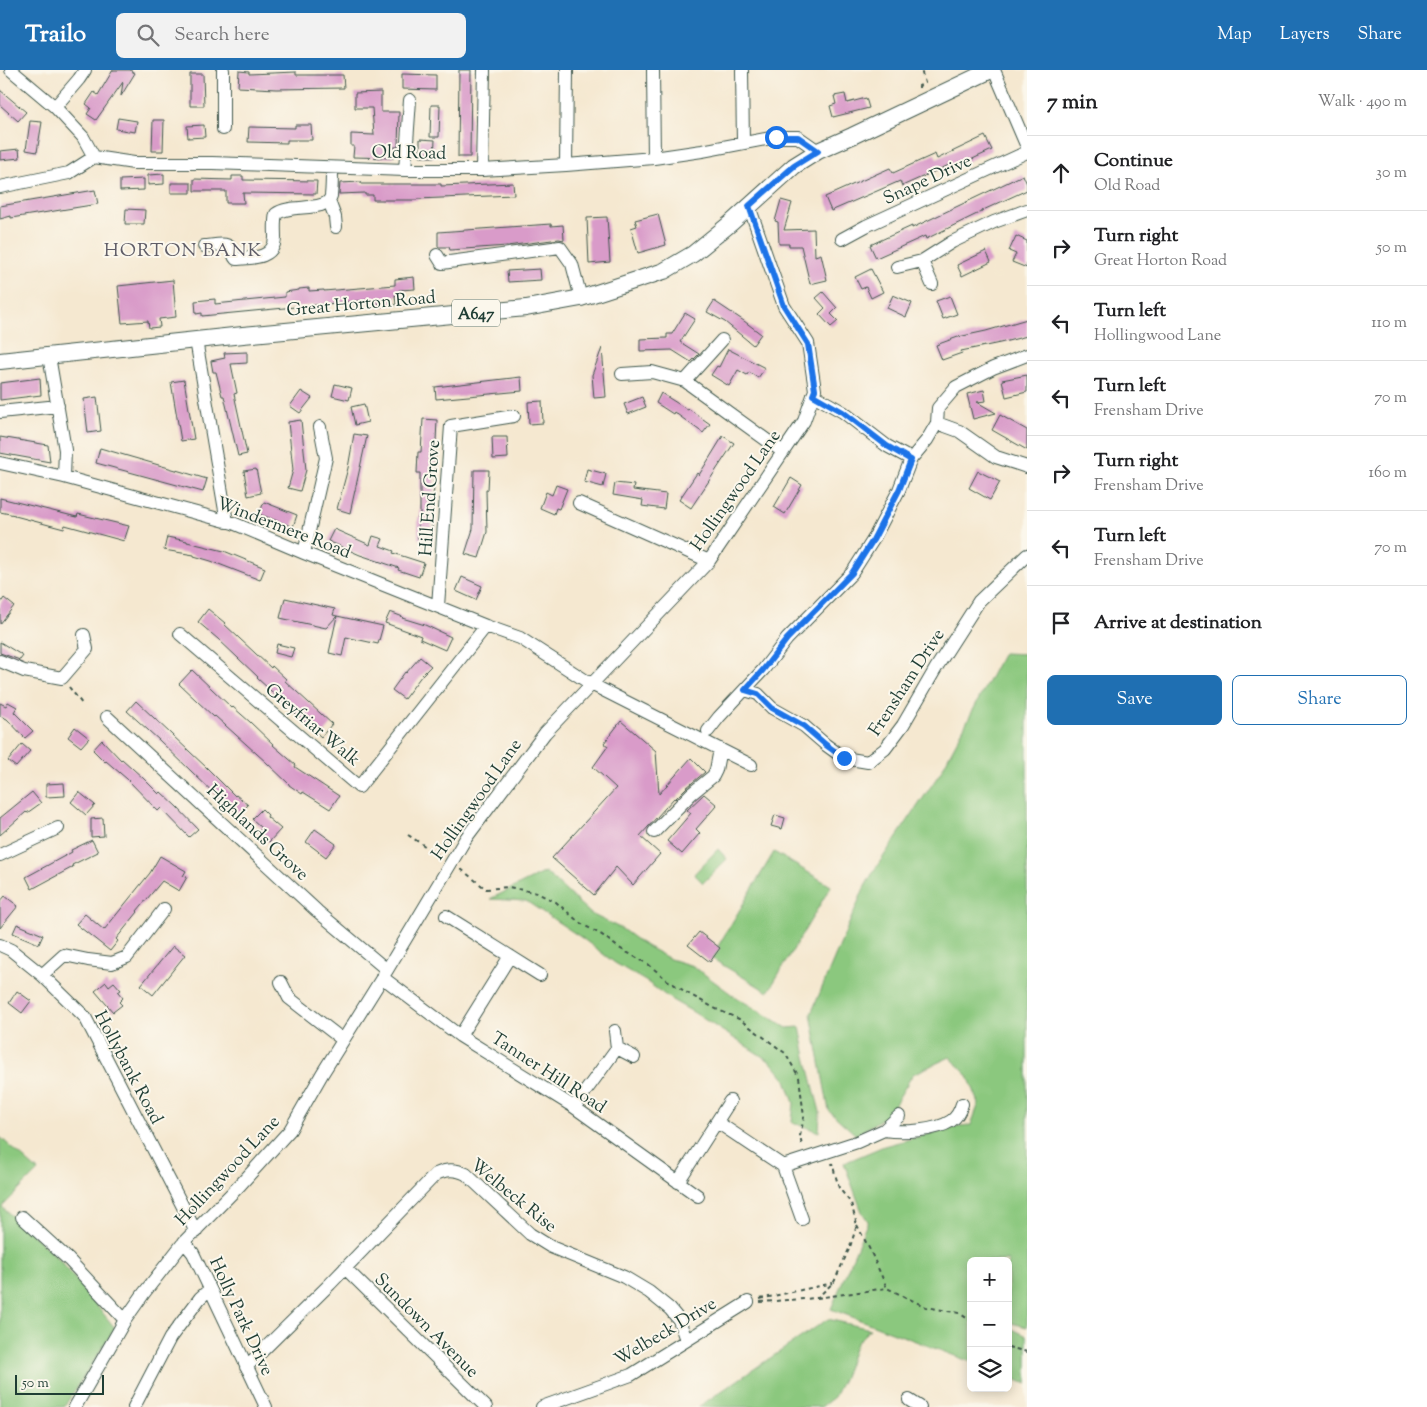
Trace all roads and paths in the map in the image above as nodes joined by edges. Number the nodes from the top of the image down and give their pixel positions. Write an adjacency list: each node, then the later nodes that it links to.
1 (11, 70): 10 (street)
2 (85, 70): 10 (street)
3 (223, 70): 11 (street)
4 (484, 70): 21 (street)
5 (567, 70): 18 (street)
6 (653, 70): 17 (street)
7 (742, 70): 12 (street)
8 (992, 70): 13 (street); 14 (main road, Great Horton Road / A647)
9 (410, 100): 20 (street)
10 (55, 107): 16 (street)
11 (223, 129)
12 (743, 143): 14 (street, Old Road); 17 (street, Old Road)
13 (1027, 147)
14 (818, 151): 24 (main road, Great Horton Road / A647)
15 (1027, 152): 27 (street, Snape Drive)
16 (94, 157): 19 (street, Old Road); 22 (street)
17 (654, 158): 18 (street, Old Road)
18 (566, 165): 21 (street, Old Road)
19 (332, 168): 20 (street, Old Road); 23 (street)
20 (405, 170): 21 (street, Old Road)
21 (482, 170)
22 (0, 187)
23 (329, 200): 26 (street); 28 (street)
24 (749, 206): 33 (main road, Great Horton Road / A647); 41 (street, Hollingwood Lane)
25 (1027, 210): 30 (street)
26 (336, 227)
27 (842, 239)
28 (204, 246)
29 (437, 255): 33 (street)
30 (922, 261): 31 (street); 32 (street)
31 (897, 267)
32 (932, 284)
33 (581, 298): 34 (main road, Great Horton Road / A647)
34 (196, 340): 37 (main road, Great Horton Road / A647); 53 (street)
35 (722, 340): 40 (street)
36 (1027, 355): 45 (street)
37 (49, 356): 38 (main road, Great Horton Road / A647); 42 (street)
38 (0, 361)
39 (622, 374): 40 (street)
40 (686, 380): 47 (street)
41 (813, 395): 47 (street, Hollingwood Lane); 48 (street)
42 (58, 406): 43 (street); 51 (street)
43 (0, 412)
44 (514, 416): 57 (street, Hill End Grove)
45 (937, 423): 48 (street); 50 (street)
46 (320, 427): 54 (street)
47 (783, 452): 56 (street, Hollingwood Lane)
48 (911, 460): 64 (street)
49 (0, 463): 51 (street, Windermere Road)
50 (1027, 467)
51 (64, 477): 53 (street, Windermere Road)
52 (579, 502): 56 (street)
53 (227, 522): 54 (street, Windermere Road)
54 (304, 553): 57 (street, Windermere Road)
55 (1027, 555): 64 (street, Frensham Drive)
56 (709, 561): 63 (street, Hollingwood Lane)
57 (438, 606): 58 (street, Windermere Road)
58 (486, 626): 59 (street, Greyfriar Walk); 63 (street, Windermere Road)
59 (180, 634)
60 (84, 635): 62 (street)
61 (0, 661): 62 (street)
62 (62, 678): 65 (path)
63 (591, 684): 68 (street, Windermere Road); 74 (street, Hollingwood Lane)
64 (745, 690): 67 (street)
65 (83, 705)
66 (107, 717): 80 (street, Highlands Grove)
67 (708, 731)
68 (720, 749): 69 (street, Windermere Road); 71 (street)
69 (751, 765)
70 (58, 828): 73 (street)
71 (654, 832)
72 (408, 836): 74 (path)
73 (0, 855)
74 (451, 863): 80 (street, Hollingwood Lane); 95 (path)
75 (164, 909): 79 (street)
76 (446, 916): 78 (street)
77 (0, 945): 79 (street, Hollybank Road)
78 (510, 956): 81 (street); 84 (street)
79 (42, 974): 102 (street, Hollybank Road)
80 (385, 974): 84 (street, Tanner Hill Road); 85 (street, Hollingwood Lane)
81 (540, 975)
82 (281, 982): 85 (street)
83 (615, 1030): 86 (street)
84 (460, 1036): 90 (street, Tanner Hill Road)
85 (343, 1040): 102 (street, Hollingwood Lane)
86 (617, 1048): 87 (street); 90 (street)
87 (634, 1057)
88 (730, 1101): 92 (street)
89 (962, 1104): 93 (street)
90 (574, 1107): 97 (street, Tanner Hill Road)
91 (899, 1116): 93 (street)
92 (718, 1122): 96 (street); 97 (street)
93 (884, 1130): 94 (street)
94 (832, 1151): 95 (street); 101 (path)
95 (804, 1158): 96 (street)
96 (783, 1166): 100 (street)
97 (678, 1182): 98 (street, Tanner Hill Road)
98 (698, 1196)
99 (22, 1217): 111 (street)
100 (802, 1219)
101 (857, 1225): 105 (path); 106 (path)
102 (196, 1232): 103 (street, Hollingwood Lane)
103 (184, 1242): 107 (street, Holly Park Drive); 111 (street, Hollingwood Lane)
104 (345, 1268): 112 (street, Welbeck Rise); 115 (street, Welbeck Rise); 120 (street, Sundown Avenue)
105 (834, 1282): 108 (path); 109 (path)
106 (887, 1288): 108 (path); 110 (path)
107 (210, 1289): 115 (street, Holly Park Drive); 118 (street)
108 (817, 1298): 109 (path)
109 (748, 1302): 112 (street, Welbeck Drive)
110 (967, 1318)
111 (125, 1320): 117 (street, Hollingwood Lane)
112 (686, 1340): 121 (street, Welbeck Drive)
113 (1012, 1348): 114 (path)
114 (1027, 1352)
115 (246, 1367): 119 (street, Holly Park Drive)
116 (909, 1400): 122 (street)
117 (75, 1407)
118 (134, 1407)
119 (266, 1407)
120 (486, 1407)
121 (542, 1407)
122 (920, 1407)

